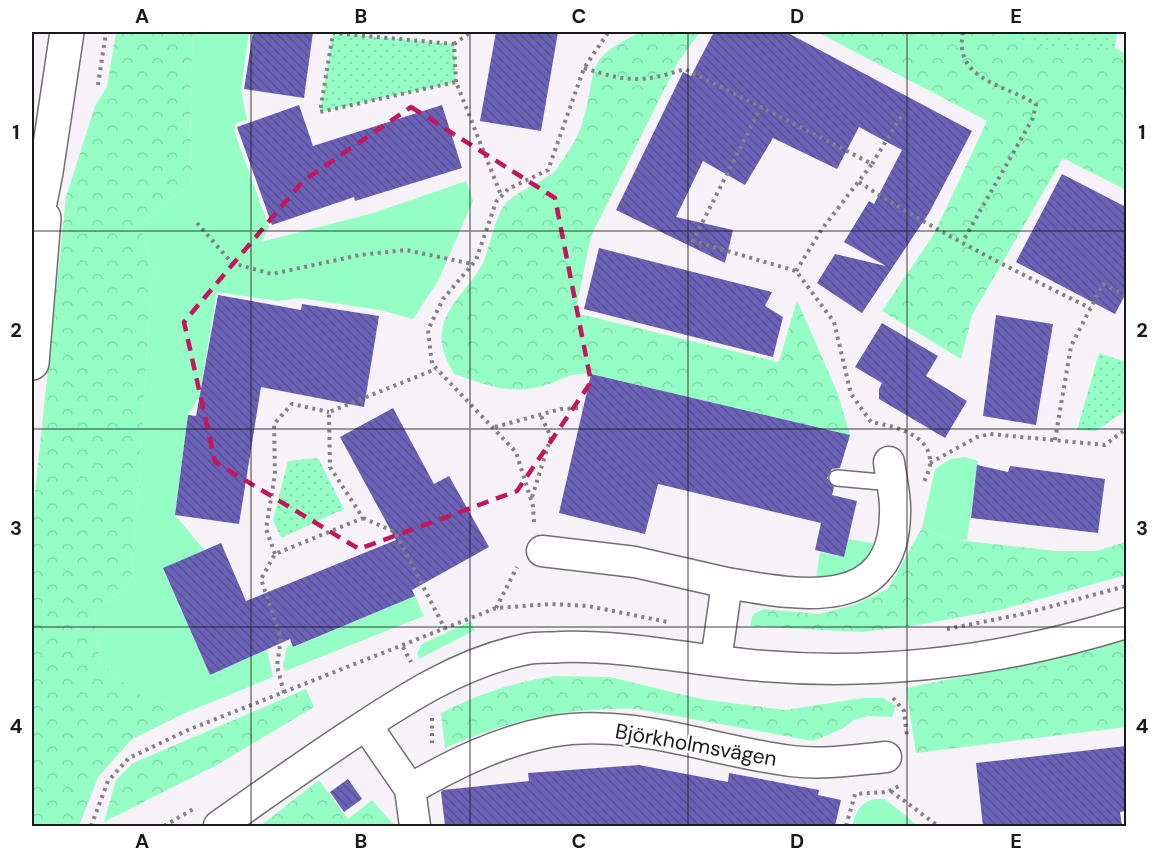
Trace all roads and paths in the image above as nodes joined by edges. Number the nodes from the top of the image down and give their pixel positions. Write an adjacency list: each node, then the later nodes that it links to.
1 (67, 32): 13 (street)
2 (106, 32): 9 (path)
3 (471, 32): 6 (path)
4 (612, 32): 7 (path)
5 (963, 32): 17 (path)
6 (454, 44): 8 (path); 8 (path)
7 (584, 68): 10 (path); 15 (path)
8 (456, 82): 15 (path)
9 (98, 85)
10 (762, 107): 12 (path); 20 (path)
11 (902, 115): 12 (path)
12 (872, 164): 14 (path)
13 (46, 172): 18 (street); 23 (street)
14 (859, 182): 17 (path); 20 (path)
15 (501, 195): 19 (path)
16 (197, 223): 19 (path)
17 (963, 241): 22 (path)
18 (32, 243)
19 (472, 264): 24 (path)
20 (796, 271): 30 (path)
21 (1126, 296): 22 (path)
22 (1090, 308): 30 (path)
23 (32, 363)
24 (436, 369): 26 (path); 28 (path)
25 (584, 408): 27 (path)
26 (329, 412): 34 (path); 36 (path)
27 (541, 416): 28 (path); 33 (path)
28 (494, 428): 33 (path)
29 (1126, 429): 30 (path)
30 (1055, 440)
31 (891, 473): 32 (lane); 37 (street)
32 (837, 478)
33 (531, 498): 35 (path)
34 (363, 518): 36 (path); 39 (path)
35 (532, 548): 37 (street); 39 (path)
36 (275, 554): 43 (path)
37 (727, 583): 41 (street)
38 (1126, 623): 41 (street)
39 (445, 629): 40 (path)
40 (402, 647): 42 (path); 43 (path)
41 (716, 661): 46 (street)
42 (414, 666)
43 (284, 693): 53 (path)
44 (885, 693): 48 (path)
45 (432, 712): 47 (path)
46 (366, 725): 49 (street); 52 (street)
47 (432, 747)
48 (897, 751): 49 (street, Björkholmsvägen)
49 (410, 789): 55 (street)
50 (891, 791): 57 (path)
51 (855, 794): 56 (path)
52 (227, 820): 54 (street)
53 (91, 826)
54 (208, 826)
55 (415, 826)
56 (846, 826)
57 (938, 826)

